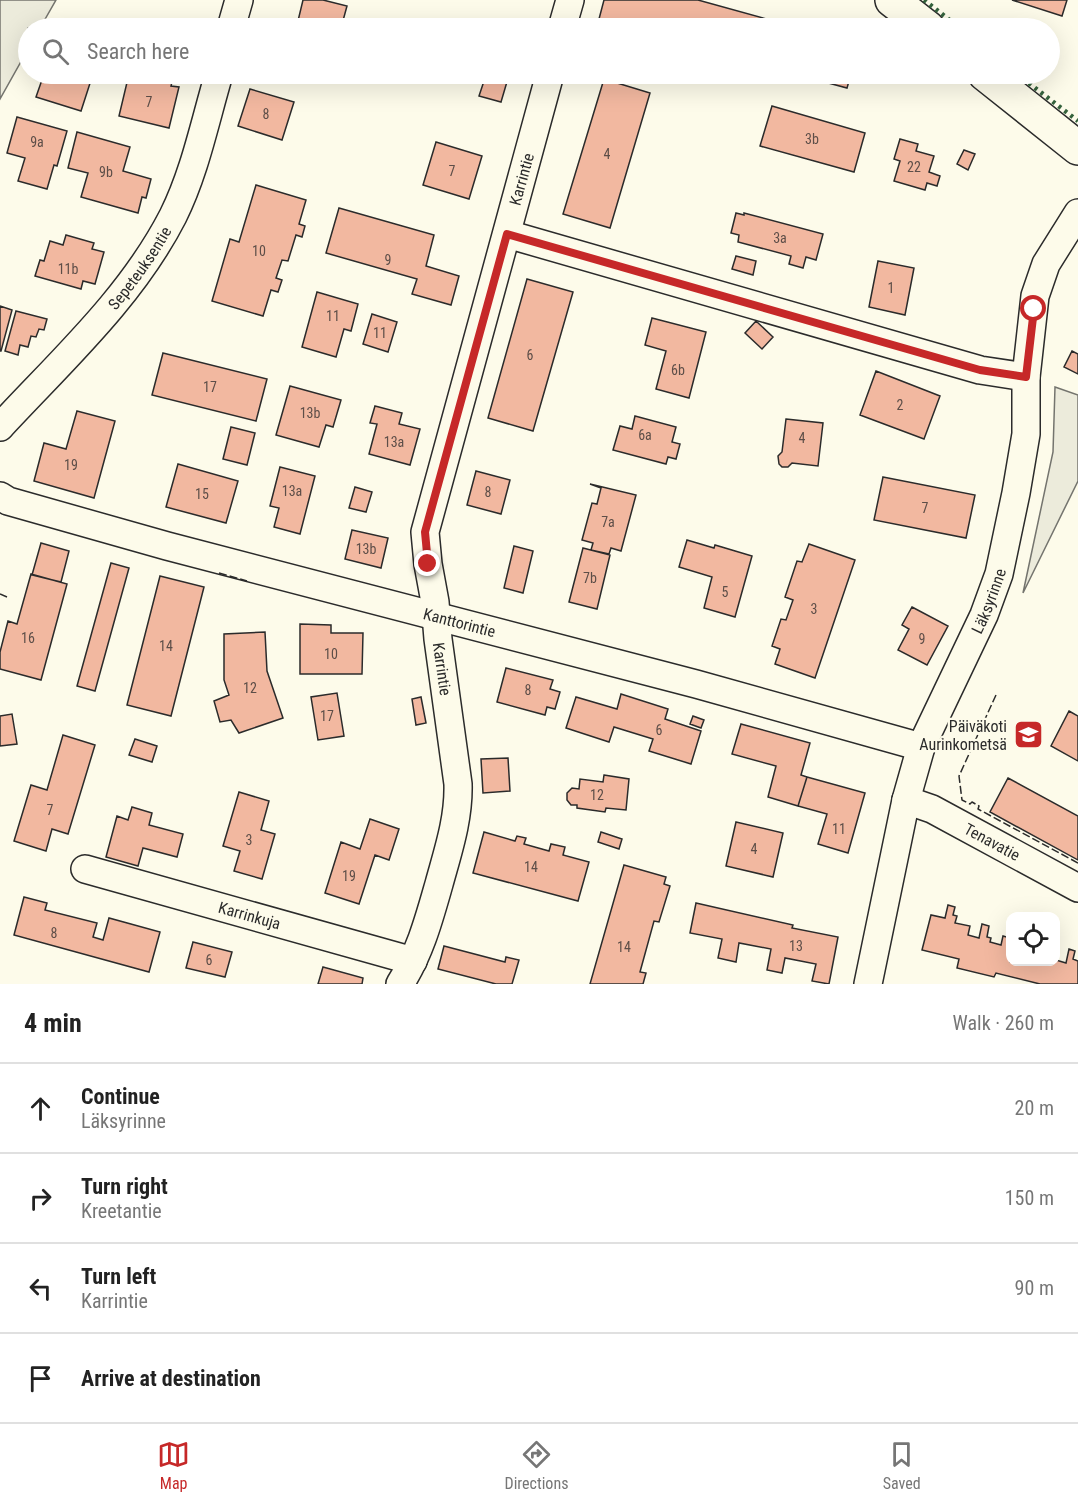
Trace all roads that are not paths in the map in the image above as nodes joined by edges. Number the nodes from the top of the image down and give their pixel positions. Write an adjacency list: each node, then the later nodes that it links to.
1 (239, 0): 4 (street)
2 (570, 0): 5 (street)
3 (892, 0): 6 (main road)
4 (234, 18)
5 (565, 18)
6 (915, 18)
7 (216, 84): 14 (street, Sepeteuksentie)
8 (547, 84): 12 (street, Karrintie)
9 (997, 84): 10 (main road)
10 (1078, 148)
11 (1078, 213): 13 (street, Läksyrinne)
12 (507, 234): 13 (street); 16 (street, Karrintie)
13 (1026, 377): 17 (street, Läksyrinne)
14 (0, 427)
15 (0, 496): 16 (street, Kanttorintie)
16 (436, 616): 17 (street, Kanttorintie); 21 (street, Karrintie)
17 (921, 747): 18 (street, Läksyrinne)
18 (906, 800): 20 (street, Tenavatie); 22 (street, Läksyrinne)
19 (85, 869): 21 (street, Karrinkuja)
20 (1078, 888)
21 (407, 972)
22 (868, 984)

